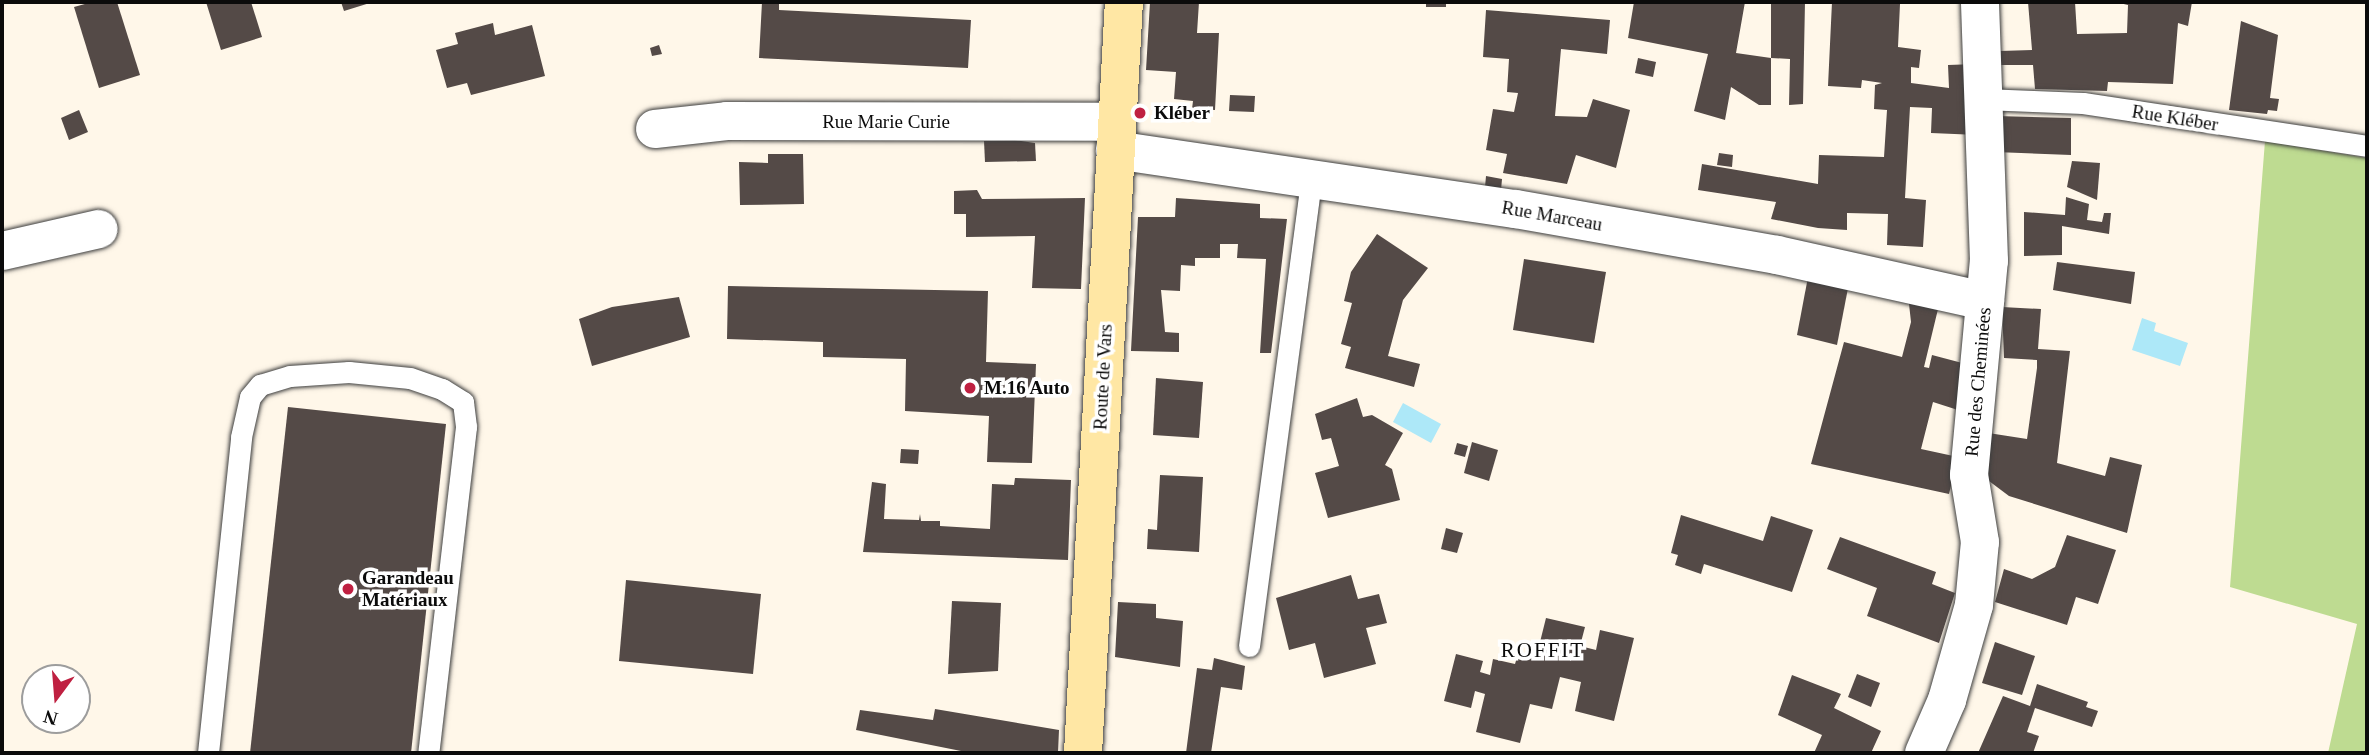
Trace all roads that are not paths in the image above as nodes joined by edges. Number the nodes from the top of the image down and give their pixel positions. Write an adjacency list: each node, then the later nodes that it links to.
1 (1124, 2): 6 (main road, Route de Vars)
2 (1972, 2): 3 (street)
3 (1980, 2): 4 (street, Rue des Cheminées)
4 (1983, 99): 7 (lane, Rue Kléber); 11 (street, Rue des Cheminées)
5 (655, 129): 6 (street, Rue Marie Curie)
6 (1116, 136): 8 (street, Rue Marceau); 15 (main road, Route de Vars)
7 (2367, 146)
8 (1311, 180): 11 (street, Rue Marceau); 12 (lane)
9 (99, 229): 10 (street)
10 (2, 251)
11 (1985, 301): 16 (street, Rue des Cheminées)
12 (1249, 646)
13 (208, 753): 14 (lane)
14 (428, 753)
15 (1083, 753)
16 (1924, 753)

